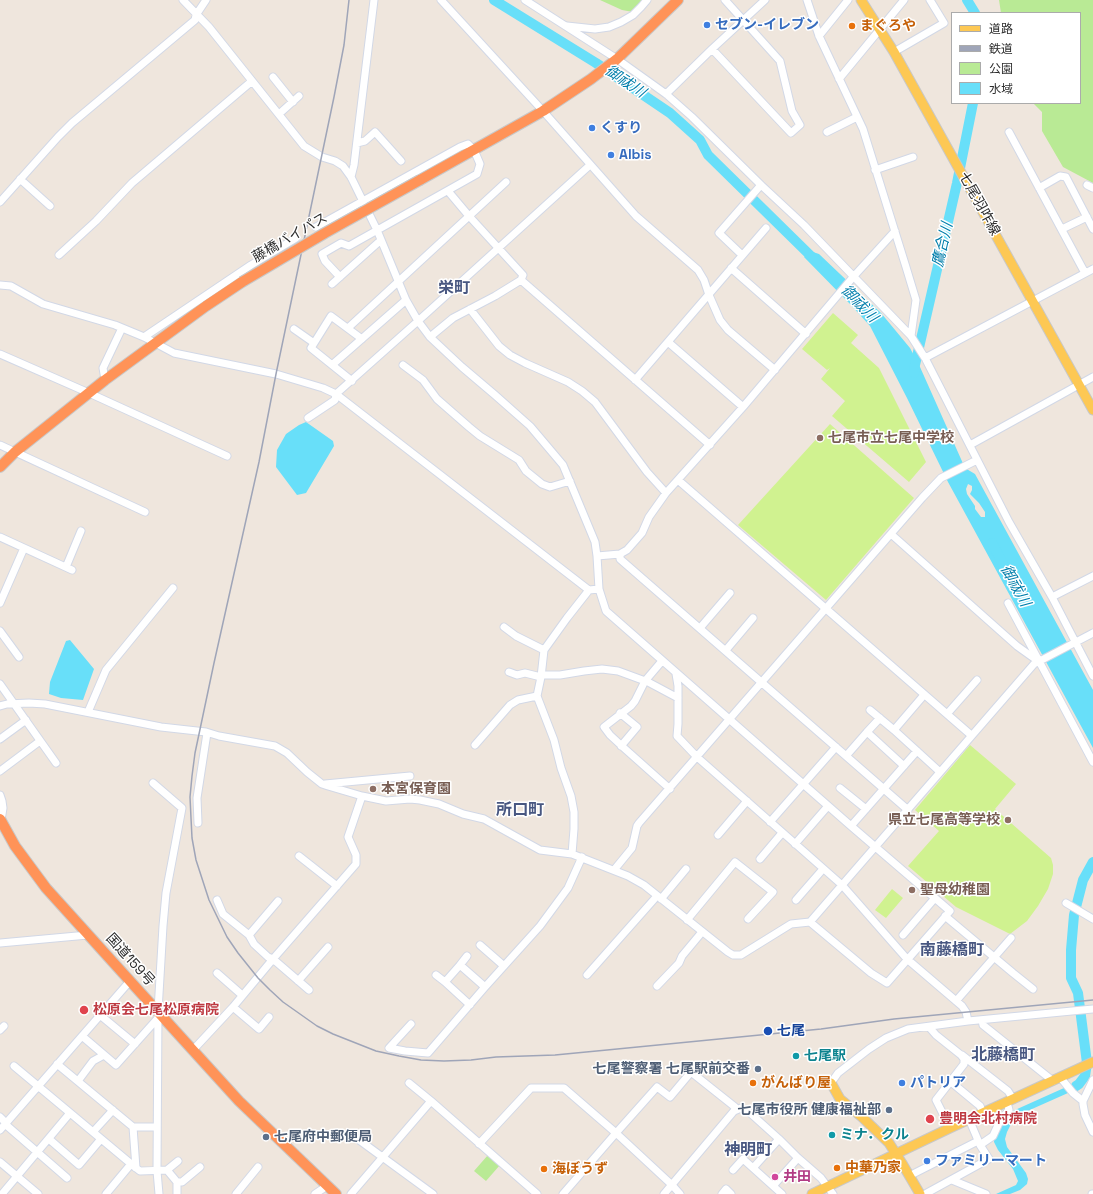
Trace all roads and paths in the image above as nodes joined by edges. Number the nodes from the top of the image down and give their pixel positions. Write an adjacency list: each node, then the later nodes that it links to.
1 (183, 0): 15 (street)
2 (206, 0): 15 (street)
3 (374, 0): 34 (street)
4 (442, 0): 29 (street)
5 (525, 0): 17 (street)
6 (647, 0): 17 (street)
7 (678, 0): 22 (highway, 藤橋バイパス)
8 (725, 0): 16 (street)
9 (765, 0): 16 (street)
10 (807, 0): 19 (street)
11 (848, 0): 19 (street)
12 (861, 0): 18 (main road, 七尾羽咋線)
13 (904, 0): 18 (street)
14 (930, 0): 21 (street)
15 (196, 15): 25 (street); 41 (street)
16 (743, 20): 20 (street); 20 (street)
17 (564, 26): 22 (street)
18 (880, 30): 21 (main road, 七尾羽咋線); 24 (street)
19 (819, 36): 24 (street)
20 (712, 49): 26 (street)
21 (894, 52): 73 (main road, 七尾羽咋線)
22 (615, 60): 26 (street); 29 (highway, 藤橋バイパス)
23 (273, 77): 28 (street)
24 (839, 79): 31 (street)
25 (252, 81): 30 (street); 60 (street)
26 (666, 94): 43 (street)
27 (299, 96): 28 (street)
28 (293, 102): 30 (street)
29 (543, 111): 35 (highway, 藤橋バイパス); 38 (street)
30 (279, 114): 40 (street)
31 (857, 117): 32 (street); 39 (street)
32 (827, 132)
33 (1009, 132): 44 (street)
34 (357, 143): 37 (street); 40 (street)
35 (474, 150): 45 (street); 46 (street); 85 (highway, 藤橋バイパス, bridge)
36 (914, 157): 39 (street)
37 (401, 161)
38 (590, 165): 59 (street); 71 (street)
39 (875, 170): 56 (street)
40 (352, 177): 46 (street)
41 (20, 179): 47 (street); 48 (street)
42 (506, 182): 49 (street)
43 (761, 185): 61 (street); 66 (street)
44 (1039, 188): 50 (street); 53 (street)
45 (448, 191): 49 (street); 55 (street)
46 (363, 200): 51 (street); 55 (street)
47 (0, 202)
48 (50, 206)
49 (469, 216): 59 (street); 68 (street)
50 (1087, 217): 53 (street); 54 (street)
51 (316, 226)
52 (766, 228): 61 (street)
53 (1062, 229): 64 (street)
54 (1093, 229)
55 (377, 230): 58 (street); 65 (street)
56 (895, 231): 66 (street); 82 (street)
57 (296, 238): 80 (street)
58 (381, 240): 65 (street); 68 (street)
59 (499, 248): 67 (street); 75 (street)
60 (59, 255)
61 (742, 255): 62 (street)
62 (731, 268): 71 (street); 79 (street)
63 (1093, 269): 64 (street)
64 (1085, 273): 73 (street)
65 (340, 277): 69 (street)
66 (853, 278): 79 (street); 82 (street)
67 (521, 280): 74 (street); 94 (street)
68 (398, 282): 72 (street); 77 (street)
69 (332, 284)
70 (0, 285): 76 (street)
71 (709, 295): 84 (street); 91 (street)
72 (406, 300): 75 (street); 83 (street)
73 (1032, 300): 88 (street); 96 (main road, 七尾羽咋線)
74 (470, 309): 81 (street); 111 (street)
75 (418, 321): 81 (street); 95 (street)
76 (122, 328): 80 (street); 93 (street)
77 (348, 328): 83 (street); 86 (street)
78 (294, 329): 86 (street)
79 (806, 334): 91 (street)
80 (144, 337): 85 (street)
81 (430, 337): 110 (street)
82 (912, 337): 88 (street)
83 (362, 339): 89 (street)
84 (668, 342): 94 (street); 99 (street)
85 (155, 343): 93 (highway, 藤橋バイパス); 98 (street)
86 (314, 343): 89 (street)
87 (0, 354): 97 (street)
88 (925, 356): 104 (street)
89 (332, 365): 95 (street)
90 (404, 365): 110 (street)
91 (775, 370): 99 (street)
92 (1093, 377): 96 (street)
93 (105, 380): 97 (highway, 藤橋バイパス)
94 (635, 380): 103 (street)
95 (352, 381): 98 (street)
96 (1079, 384): 100 (main road, 七尾羽咋線); 104 (street)
97 (89, 393): 105 (highway, 藤橋バイパス); 106 (street)
98 (336, 394): 101 (street); 122 (street)
99 (743, 407): 103 (street)
100 (1093, 410)
101 (308, 418)
102 (0, 445): 105 (street)
103 (710, 445): 109 (street)
104 (970, 445): 107 (street)
105 (15, 452): 108 (highway, 藤橋バイパス); 112 (street)
106 (227, 456)
107 (977, 460): 114 (street); 124 (street)
108 (0, 467)
109 (678, 480): 111 (street); 127 (street)
110 (570, 482): 118 (street)
111 (666, 493): 117 (street)
112 (145, 512)
113 (81, 531): 116 (street)
114 (891, 534): 127 (street); 138 (street)
115 (0, 537): 116 (street)
116 (24, 548): 125 (street)
117 (620, 554): 118 (street); 130 (street)
118 (597, 556): 121 (street)
119 (1093, 576): 124 (street)
120 (173, 588): 153 (street)
121 (598, 589): 122 (street); 137 (street)
122 (589, 590): 134 (street)
123 (730, 593): 130 (street)
124 (1052, 597): 133 (street)
125 (0, 603)
126 (1008, 603): 138 (street)
127 (826, 609): 145 (street); 147 (street)
128 (754, 618): 135 (street)
129 (504, 627): 134 (street)
130 (700, 628): 135 (street)
131 (0, 631): 136 (street)
132 (1093, 633): 133 (street)
133 (1075, 643): 138 (street); 142 (street)
134 (544, 650): 141 (street)
135 (726, 650): 145 (street)
136 (18, 657)
137 (662, 661): 140 (street); 144 (street)
138 (1038, 661): 162 (street); 171 (street)
139 (509, 672): 141 (street)
140 (676, 674): 149 (street); 158 (street)
141 (542, 676): 144 (street); 148 (street)
142 (1093, 676)
143 (977, 680): 155 (street)
144 (645, 681): 149 (street); 154 (street)
145 (763, 682): 158 (street); 167 (street)
146 (0, 684): 150 (street)
147 (924, 695): 155 (street); 159 (street)
148 (537, 696): 165 (street); 198 (street)
149 (678, 698): 170 (street)
150 (14, 704): 151 (street); 153 (street); 157 (street)
151 (0, 706)
152 (870, 710): 156 (street)
153 (88, 712): 160 (street)
154 (620, 714): 166 (street); 166 (street)
155 (947, 714): 162 (street)
156 (880, 718): 159 (street); 161 (street)
157 (26, 720): 163 (street); 164 (street)
158 (730, 720): 170 (street); 179 (street)
159 (894, 730): 168 (street)
160 (207, 732): 178 (street); 191 (street)
161 (867, 732): 169 (street); 173 (street)
162 (971, 735): 175 (street)
163 (0, 739)
164 (40, 741): 172 (street); 174 (street)
165 (475, 745)
166 (621, 746): 181 (street)
167 (836, 747): 169 (street); 179 (street)
168 (917, 751): 173 (street); 175 (street)
169 (846, 756): 182 (street)
170 (697, 758): 181 (street); 185 (street)
171 (1093, 762)
172 (56, 763)
173 (904, 766): 182 (street)
174 (0, 771)
175 (940, 772): 188 (street)
176 (410, 776): 178 (street)
177 (152, 783): 247 (street)
178 (322, 784): 184 (street)
179 (802, 784): 186 (street); 190 (street)
180 (840, 788): 187 (street)
181 (670, 789): 204 (street)
182 (884, 789): 187 (street); 188 (street)
183 (0, 795): 189 (street)
184 (362, 796): 198 (street); 206 (street)
185 (746, 801): 190 (street); 195 (street)
186 (828, 806): 192 (street); 196 (street)
187 (866, 809): 192 (street)
188 (908, 810): 197 (street)
189 (1, 820): 193 (highway, 国道159号)
190 (770, 822): 194 (street)
191 (198, 823)
192 (851, 826): 197 (street)
193 (4, 833): 219 (highway, 国道159号)
194 (782, 833): 196 (street); 201 (street)
195 (718, 835)
196 (794, 844): 203 (street)
197 (875, 847): 205 (street); 208 (street)
198 (572, 854): 200 (street)
199 (299, 856): 206 (street)
200 (582, 857): 204 (street); 231 (street)
201 (760, 859)
202 (686, 869): 207 (street)
203 (823, 869): 205 (street); 210 (street)
204 (614, 870): 207 (street)
205 (842, 885): 217 (street); 229 (street)
206 (337, 886): 228 (street)
207 (659, 897): 216 (street); 234 (street)
208 (935, 898): 213 (street); 221 (street)
209 (217, 900): 220 (street)
210 (796, 900)
211 (278, 901): 220 (street)
212 (1068, 905): 215 (street)
213 (945, 916): 227 (street); 229 (street)
214 (748, 919): 216 (street)
215 (1093, 919)
216 (687, 920): 218 (street)
217 (810, 922): 218 (street); 229 (street)
218 (702, 932): 238 (street)
219 (88, 935): 223 (street); 235 (highway, 国道159号)
220 (249, 935): 228 (street)
221 (902, 935)
222 (1011, 938): 227 (street)
223 (0, 943)
224 (480, 945): 231 (street)
225 (328, 947): 236 (street)
226 (467, 956): 230 (street)
227 (995, 957): 240 (street); 243 (street)
228 (273, 959): 236 (street); 242 (street)
229 (907, 959): 243 (street)
230 (460, 965): 237 (street); 239 (street)
231 (504, 966): 239 (street)
232 (217, 973): 242 (street)
233 (436, 975): 237 (street)
234 (587, 975)
235 (130, 982): 247 (highway, 国道159号); 248 (street)
236 (298, 982): 241 (street)
237 (444, 982): 244 (street)
238 (658, 986)
239 (485, 987): 244 (street)
240 (1033, 989)
241 (309, 990)
242 (242, 996): 245 (street)
243 (956, 1001): 251 (street)
244 (470, 1005): 252 (street)
245 (233, 1007): 249 (street); 256 (street)
246 (1090, 1009): 250 (street)
247 (158, 1014): 255 (street); 256 (highway, 国道159号); 280 (street)
248 (100, 1015): 254 (street); 255 (street)
249 (269, 1018)
250 (982, 1020): 251 (street); 264 (street)
251 (968, 1021): 253 (street)
252 (411, 1024)
253 (929, 1027): 258 (street); 267 (street)
254 (82, 1036): 257 (street); 260 (street)
255 (135, 1044): 257 (street)
256 (193, 1050): 311 (highway, 国道159号)
257 (104, 1055): 263 (street)
258 (961, 1055): 265 (street); 270 (street)
259 (1093, 1062): 264 (main road)
260 (57, 1064): 263 (street); 268 (street)
261 (14, 1066): 268 (street)
262 (1093, 1080): 271 (street)
263 (78, 1081): 272 (street)
264 (1059, 1081): 270 (main road); 271 (street)
265 (951, 1082): 275 (street); 281 (street)
266 (409, 1083): 269 (street)
267 (831, 1084): 293 (main road)
268 (38, 1086): 274 (street); 278 (street)
269 (431, 1101): 291 (street); 294 (street)
270 (1010, 1101): 275 (main road); 290 (street)
271 (1083, 1101): 284 (street)
272 (113, 1110): 279 (street); 283 (street)
273 (734, 1111): 285 (street); 289 (street); 310 (street)
274 (70, 1113): 283 (street); 287 (street)
275 (983, 1113): 277 (main road)
276 (0, 1118): 278 (street)
277 (969, 1119): 281 (main road); 290 (street)
278 (6, 1124): 282 (street); 292 (street)
279 (133, 1127): 280 (street); 298 (street)
280 (157, 1127): 304 (street)
281 (950, 1128): 293 (main road)
282 (0, 1130)
283 (93, 1132): 288 (street)
284 (1093, 1132)
285 (616, 1133): 291 (street); 310 (street); 325 (street)
286 (355, 1137): 294 (street)
287 (49, 1139): 288 (street); 292 (street)
288 (101, 1139): 298 (street)
289 (780, 1139): 295 (street); 301 (street)
290 (979, 1143): 306 (street); 308 (street)
291 (480, 1144): 324 (street)
292 (37, 1153): 305 (street); 307 (street)
293 (896, 1154): 306 (main road); 313 (main road)
294 (382, 1157): 322 (street); 323 (street)
295 (798, 1158): 312 (street); 313 (street)
296 (178, 1160): 302 (street)
297 (0, 1162): 305 (street)
298 (133, 1166): 304 (street); 316 (street)
299 (200, 1167): 309 (street)
300 (258, 1167): 319 (street)
301 (753, 1168): 303 (street); 312 (street)
302 (167, 1170): 304 (street); 309 (street)
303 (733, 1170)
304 (157, 1171): 317 (street)
305 (17, 1176): 314 (street); 315 (street)
306 (910, 1176): 333 (main road)
307 (67, 1178)
308 (952, 1180): 334 (street); 335 (street)
309 (177, 1182): 318 (street)
310 (672, 1185): 326 (street); 327 (street)
311 (327, 1186): 320 (street); 321 (highway, 国道159号)
312 (773, 1186): 330 (street)
313 (828, 1186): 331 (main road); 332 (street)
314 (2, 1194)
315 (38, 1194)
316 (106, 1194)
317 (159, 1194)
318 (177, 1194)
319 (236, 1194)
320 (315, 1194)
321 (336, 1194)
322 (351, 1194)
323 (433, 1194)
324 (537, 1194)
325 (563, 1194)
326 (664, 1194)
327 (680, 1194)
328 (722, 1194): 329 (street)
329 (731, 1194)
330 (782, 1194)
331 (812, 1194)
332 (833, 1194)
333 (920, 1194)
334 (925, 1194)
335 (986, 1194)

